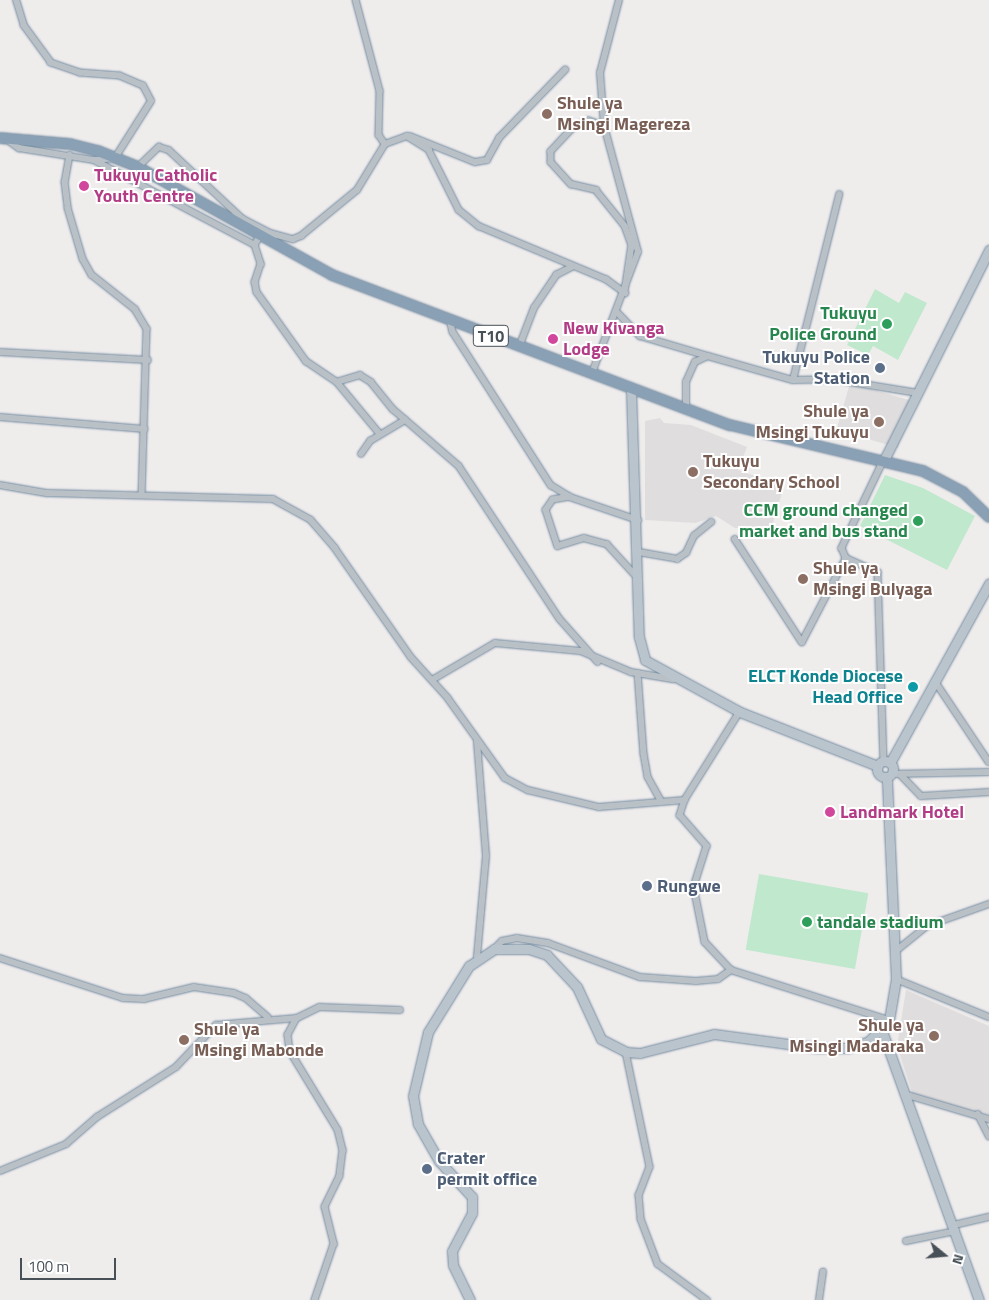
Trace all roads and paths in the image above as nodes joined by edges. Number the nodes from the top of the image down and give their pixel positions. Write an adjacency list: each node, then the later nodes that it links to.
1 (16, 0): 10 (street)
2 (356, 0): 8 (street)
3 (619, 0): 5 (street)
4 (565, 70): 7 (street)
5 (604, 126): 20 (street); 20 (street)
6 (1, 135): 9 (street); 10 (highway, T10)
7 (407, 136): 8 (street); 19 (street)
8 (385, 144): 16 (street)
9 (70, 155): 11 (street); 26 (street)
10 (116, 158): 11 (street); 12 (highway, T10)
11 (94, 160): 14 (street)
12 (138, 167): 13 (highway, T10); 16 (street)
13 (167, 184): 14 (street); 16 (highway, T10)
14 (161, 194): 17 (street)
15 (839, 195): 28 (street)
16 (241, 222): 17 (highway, T10)
17 (258, 241): 22 (highway, T10); 29 (street)
18 (989, 250): 31 (main road)
19 (572, 267): 20 (street); 23 (street)
20 (625, 293): 21 (street)
21 (618, 312): 25 (street); 27 (street)
22 (450, 320): 23 (highway, T10); 41 (street)
23 (519, 348): 27 (highway, T10)
24 (0, 352): 26 (street)
25 (708, 356): 28 (street); 32 (street)
26 (148, 360): 35 (street)
27 (591, 375): 30 (highway, T10)
28 (793, 380): 31 (street)
29 (337, 382): 34 (street); 36 (street)
30 (631, 389): 32 (highway, T10); 43 (main road)
31 (918, 393): 38 (main road)
32 (686, 409): 38 (highway, T10)
33 (0, 417): 35 (street)
34 (405, 420): 36 (street); 50 (street)
35 (145, 428): 40 (street)
36 (380, 434): 37 (street)
37 (361, 454)
38 (884, 460): 42 (highway, T10); 47 (street)
39 (0, 485): 40 (street)
40 (142, 493): 53 (street)
41 (570, 497): 43 (street); 48 (street)
42 (989, 517)
43 (639, 520): 46 (main road)
44 (711, 522): 46 (street)
45 (735, 540): 47 (street)
46 (639, 552): 48 (main road)
47 (846, 558): 58 (street)
48 (639, 578): 52 (main road)
49 (989, 584): 54 (main road)
50 (598, 662): 51 (street); 53 (street)
51 (638, 673): 52 (street); 62 (street)
52 (673, 679): 55 (main road)
53 (432, 680): 56 (street)
54 (935, 681): 57 (street); 58 (main road)
55 (740, 712): 58 (main road); 63 (street)
56 (478, 741): 62 (street); 67 (street)
57 (989, 762)
58 (884, 764): 60 (main road); 60 (main road)
59 (989, 772): 60 (street)
60 (893, 775): 61 (street); 66 (main road)
61 (989, 792)
62 (662, 800): 63 (street)
63 (685, 800): 69 (street)
64 (989, 904): 66 (street)
65 (494, 949): 67 (main road); 69 (street); 77 (main road)
66 (896, 951): 70 (main road)
67 (477, 957): 88 (main road)
68 (0, 958): 72 (street)
69 (731, 970): 75 (street)
70 (896, 979): 73 (street); 75 (main road)
71 (400, 1010): 74 (street)
72 (268, 1017): 74 (street); 82 (street)
73 (989, 1017)
74 (297, 1018): 87 (street)
75 (888, 1020): 76 (main road)
76 (882, 1032): 77 (main road); 78 (main road)
77 (626, 1052): 89 (street)
78 (904, 1094): 79 (street); 84 (main road)
79 (978, 1114): 80 (street); 81 (street)
80 (989, 1119)
81 (989, 1136)
82 (0, 1170)
83 (989, 1217): 84 (street)
84 (955, 1228): 85 (street); 91 (main road)
85 (906, 1241)
86 (823, 1272): 90 (street)
87 (315, 1300)
88 (470, 1300)
89 (707, 1300)
90 (819, 1300)
91 (980, 1300)

